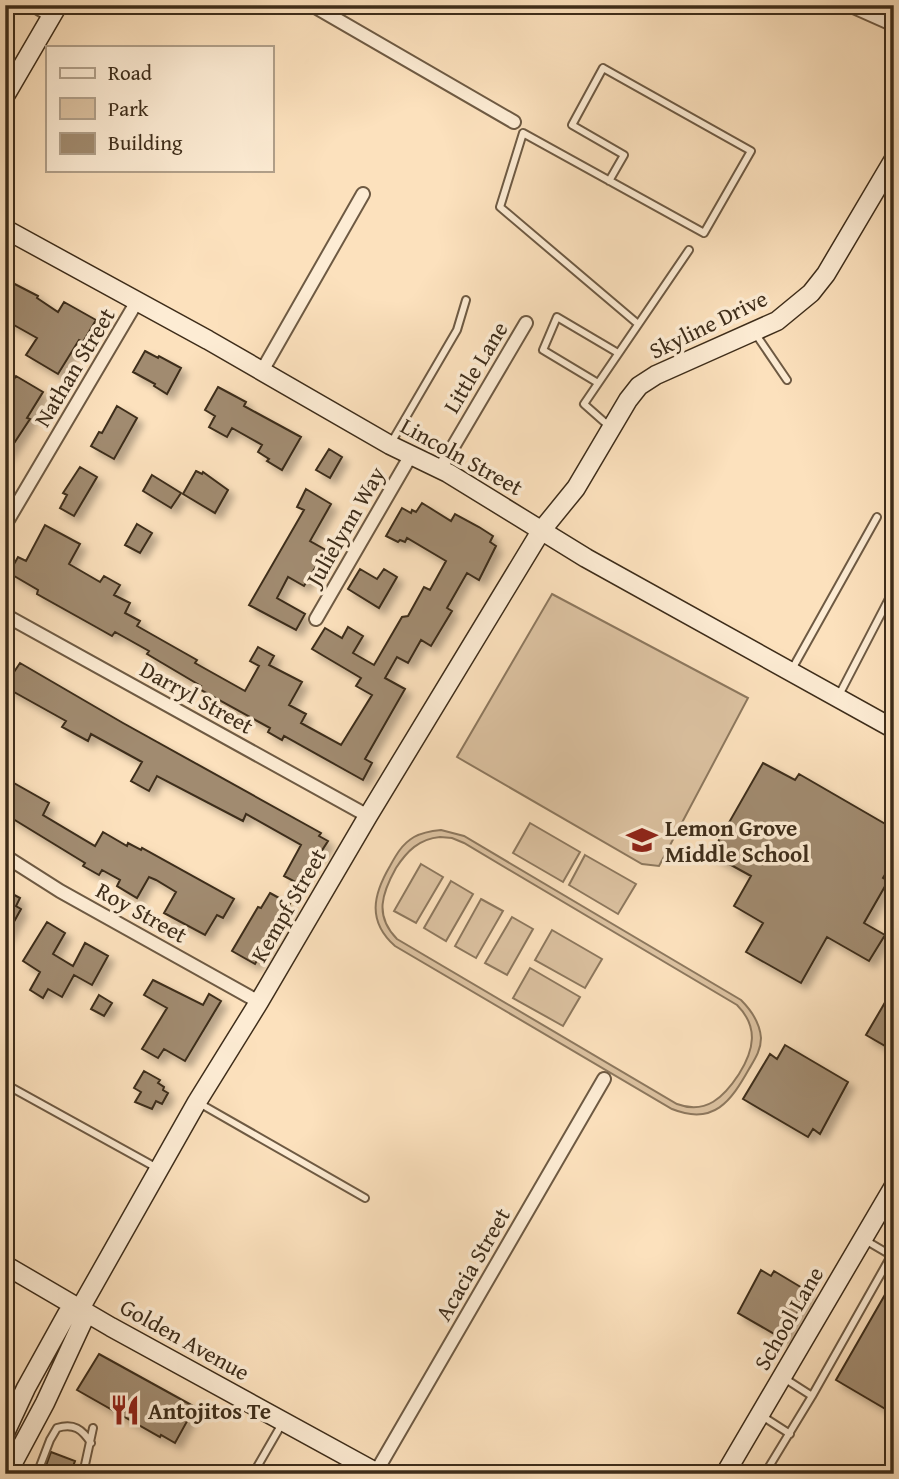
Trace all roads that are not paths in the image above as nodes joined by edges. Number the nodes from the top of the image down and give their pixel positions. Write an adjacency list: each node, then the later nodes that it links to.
1 (33, 5): 4 (street)
2 (312, 5): 7 (street)
3 (849, 5): 5 (street)
4 (55, 11): 6 (street)
5 (894, 26)
6 (5, 96)
7 (514, 122): 8 (lane)
8 (523, 133): 10 (lane); 17 (lane)
9 (894, 159): 18 (street, Skyline Drive)
10 (609, 181): 10 (lane)
11 (363, 194): 20 (street)
12 (5, 229): 15 (street, Lincoln Street)
13 (690, 250): 17 (lane)
14 (466, 300): 24 (lane)
15 (136, 303): 20 (street, Lincoln Street); 28 (street, Nathan Street)
16 (526, 323): 26 (street, Little Lane)
17 (638, 324): 19 (lane)
18 (754, 332): 21 (lane); 23 (street, Skyline Drive)
19 (618, 353): 22 (lane); 22 (lane)
20 (262, 372): 24 (street, Lincoln Street)
21 (788, 380)
22 (598, 383): 23 (lane)
23 (611, 429): 29 (street, Skyline Drive)
24 (390, 445): 25 (street, Lincoln Street)
25 (411, 454): 26 (street, Lincoln Street); 32 (street, Julielynn Way)
26 (440, 468): 29 (street, Lincoln Street)
27 (877, 517): 33 (lane)
28 (5, 525)
29 (541, 531): 33 (street, Lincoln Street); 36 (street, Kempf Street)
30 (894, 589): 34 (lane)
31 (5, 615): 36 (street, Darryl Street)
32 (316, 619)
33 (790, 673): 34 (street, Lincoln Street)
34 (837, 698): 35 (street, Lincoln Street)
35 (894, 729)
36 (368, 816): 38 (street, Kempf Street)
37 (5, 856): 38 (street, Roy Street)
38 (259, 1002): 41 (street, Kempf Street)
39 (604, 1079): 58 (street, Acacia Street)
40 (5, 1084): 42 (lane)
41 (197, 1102): 42 (street, Kempf Street); 44 (lane)
42 (158, 1169): 48 (street, Kempf Street)
43 (894, 1186): 45 (street, School Lane)
44 (365, 1198)
45 (863, 1238): 46 (lane); 49 (street, School Lane)
46 (893, 1256): 50 (lane)
47 (5, 1265): 48 (street, Golden Avenue)
48 (80, 1307): 52 (street, Golden Avenue); 53 (street, Kempf Street); 59 (street, Kempf Street)
49 (782, 1377): 50 (lane); 51 (street, School Lane)
50 (812, 1396): 55 (lane)
51 (760, 1415): 55 (lane); 63 (street, School Lane)
52 (284, 1420): 58 (street, Golden Avenue); 62 (lane)
53 (7, 1422)
54 (93, 1428): 56 (lane)
55 (790, 1434): 57 (lane)
56 (91, 1443): 60 (lane); 61 (lane)
57 (767, 1470)
58 (377, 1473)
59 (6, 1474)
60 (37, 1474)
61 (83, 1474)
62 (253, 1474)
63 (725, 1474)

